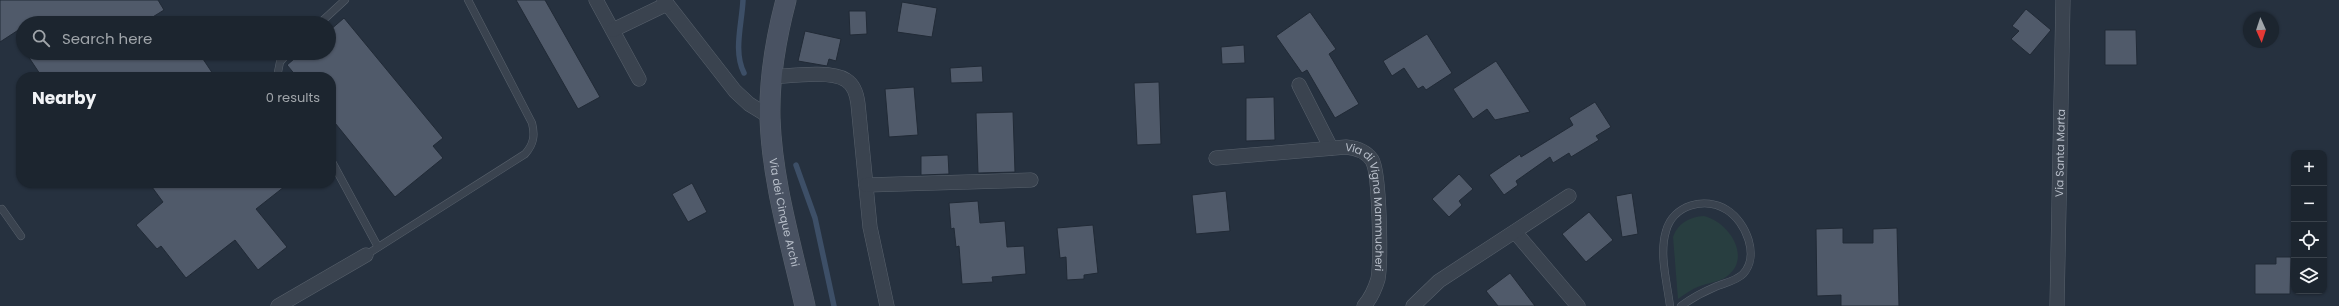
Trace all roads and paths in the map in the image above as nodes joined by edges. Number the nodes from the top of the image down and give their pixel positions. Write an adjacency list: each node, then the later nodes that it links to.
1 (345, 0): 7 (lane)
2 (468, 0): 24 (lane)
3 (596, 0): 8 (street)
4 (786, 0): 11 (main road, Via dei Cinque Archi)
5 (2064, 0): 34 (street, Via Santa Marta)
6 (666, 2): 8 (street); 14 (street)
7 (328, 16)
8 (613, 30): 12 (street)
9 (282, 60): 10 (lane)
10 (278, 72)
11 (772, 77): 14 (main road, Via dei Cinque Archi); 19 (street)
12 (639, 79)
13 (1299, 85): 15 (street, Via di Vigna Mammucheri)
14 (770, 117): 27 (main road, Via dei Cinque Archi)
15 (1331, 148): 16 (street, Via di Vigna Mammucheri); 29 (street, Via di Vigna Mammucheri)
16 (1216, 158)
17 (336, 169): 24 (lane)
18 (1031, 180): 19 (street)
19 (866, 185): 28 (street)
20 (1569, 196): 22 (street)
21 (1, 209): 23 (lane)
22 (1515, 232): 30 (street); 31 (street)
23 (21, 236)
24 (378, 247): 25 (lane)
25 (366, 255): 26 (street)
26 (278, 306)
27 (805, 306)
28 (888, 306)
29 (1364, 306)
30 (1413, 306)
31 (1578, 306)
32 (1670, 306): 33 (lane)
33 (1681, 306)
34 (2057, 306)

